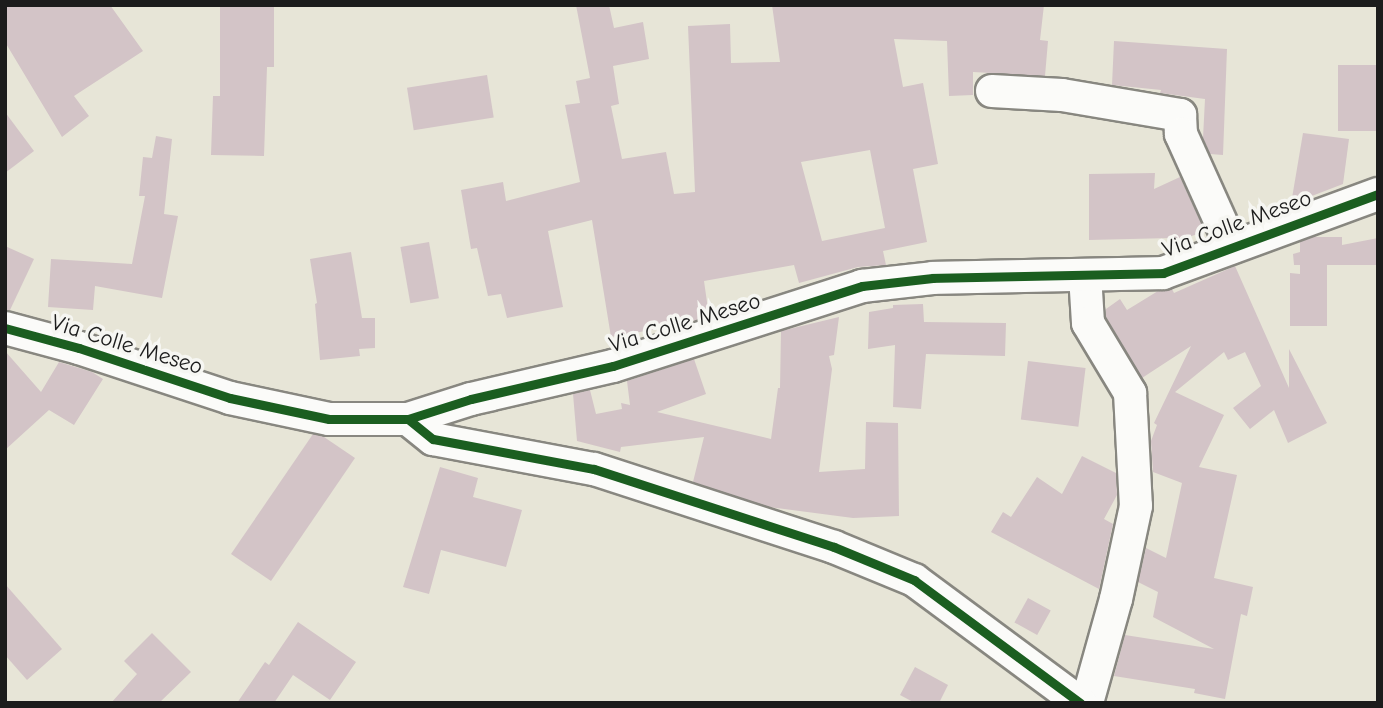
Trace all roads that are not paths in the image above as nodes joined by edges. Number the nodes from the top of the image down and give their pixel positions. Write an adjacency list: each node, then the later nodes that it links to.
1 (992, 91): 3 (street)
2 (1378, 194): 3 (street, Via Colle Meseo)
3 (1232, 247): 4 (street, Via Colle Meseo)
4 (1085, 275): 6 (street, Via Colle Meseo); 8 (street)
5 (5, 328): 6 (street, Via Colle Meseo)
6 (408, 419): 7 (street)
7 (1080, 703)
8 (1087, 703)

